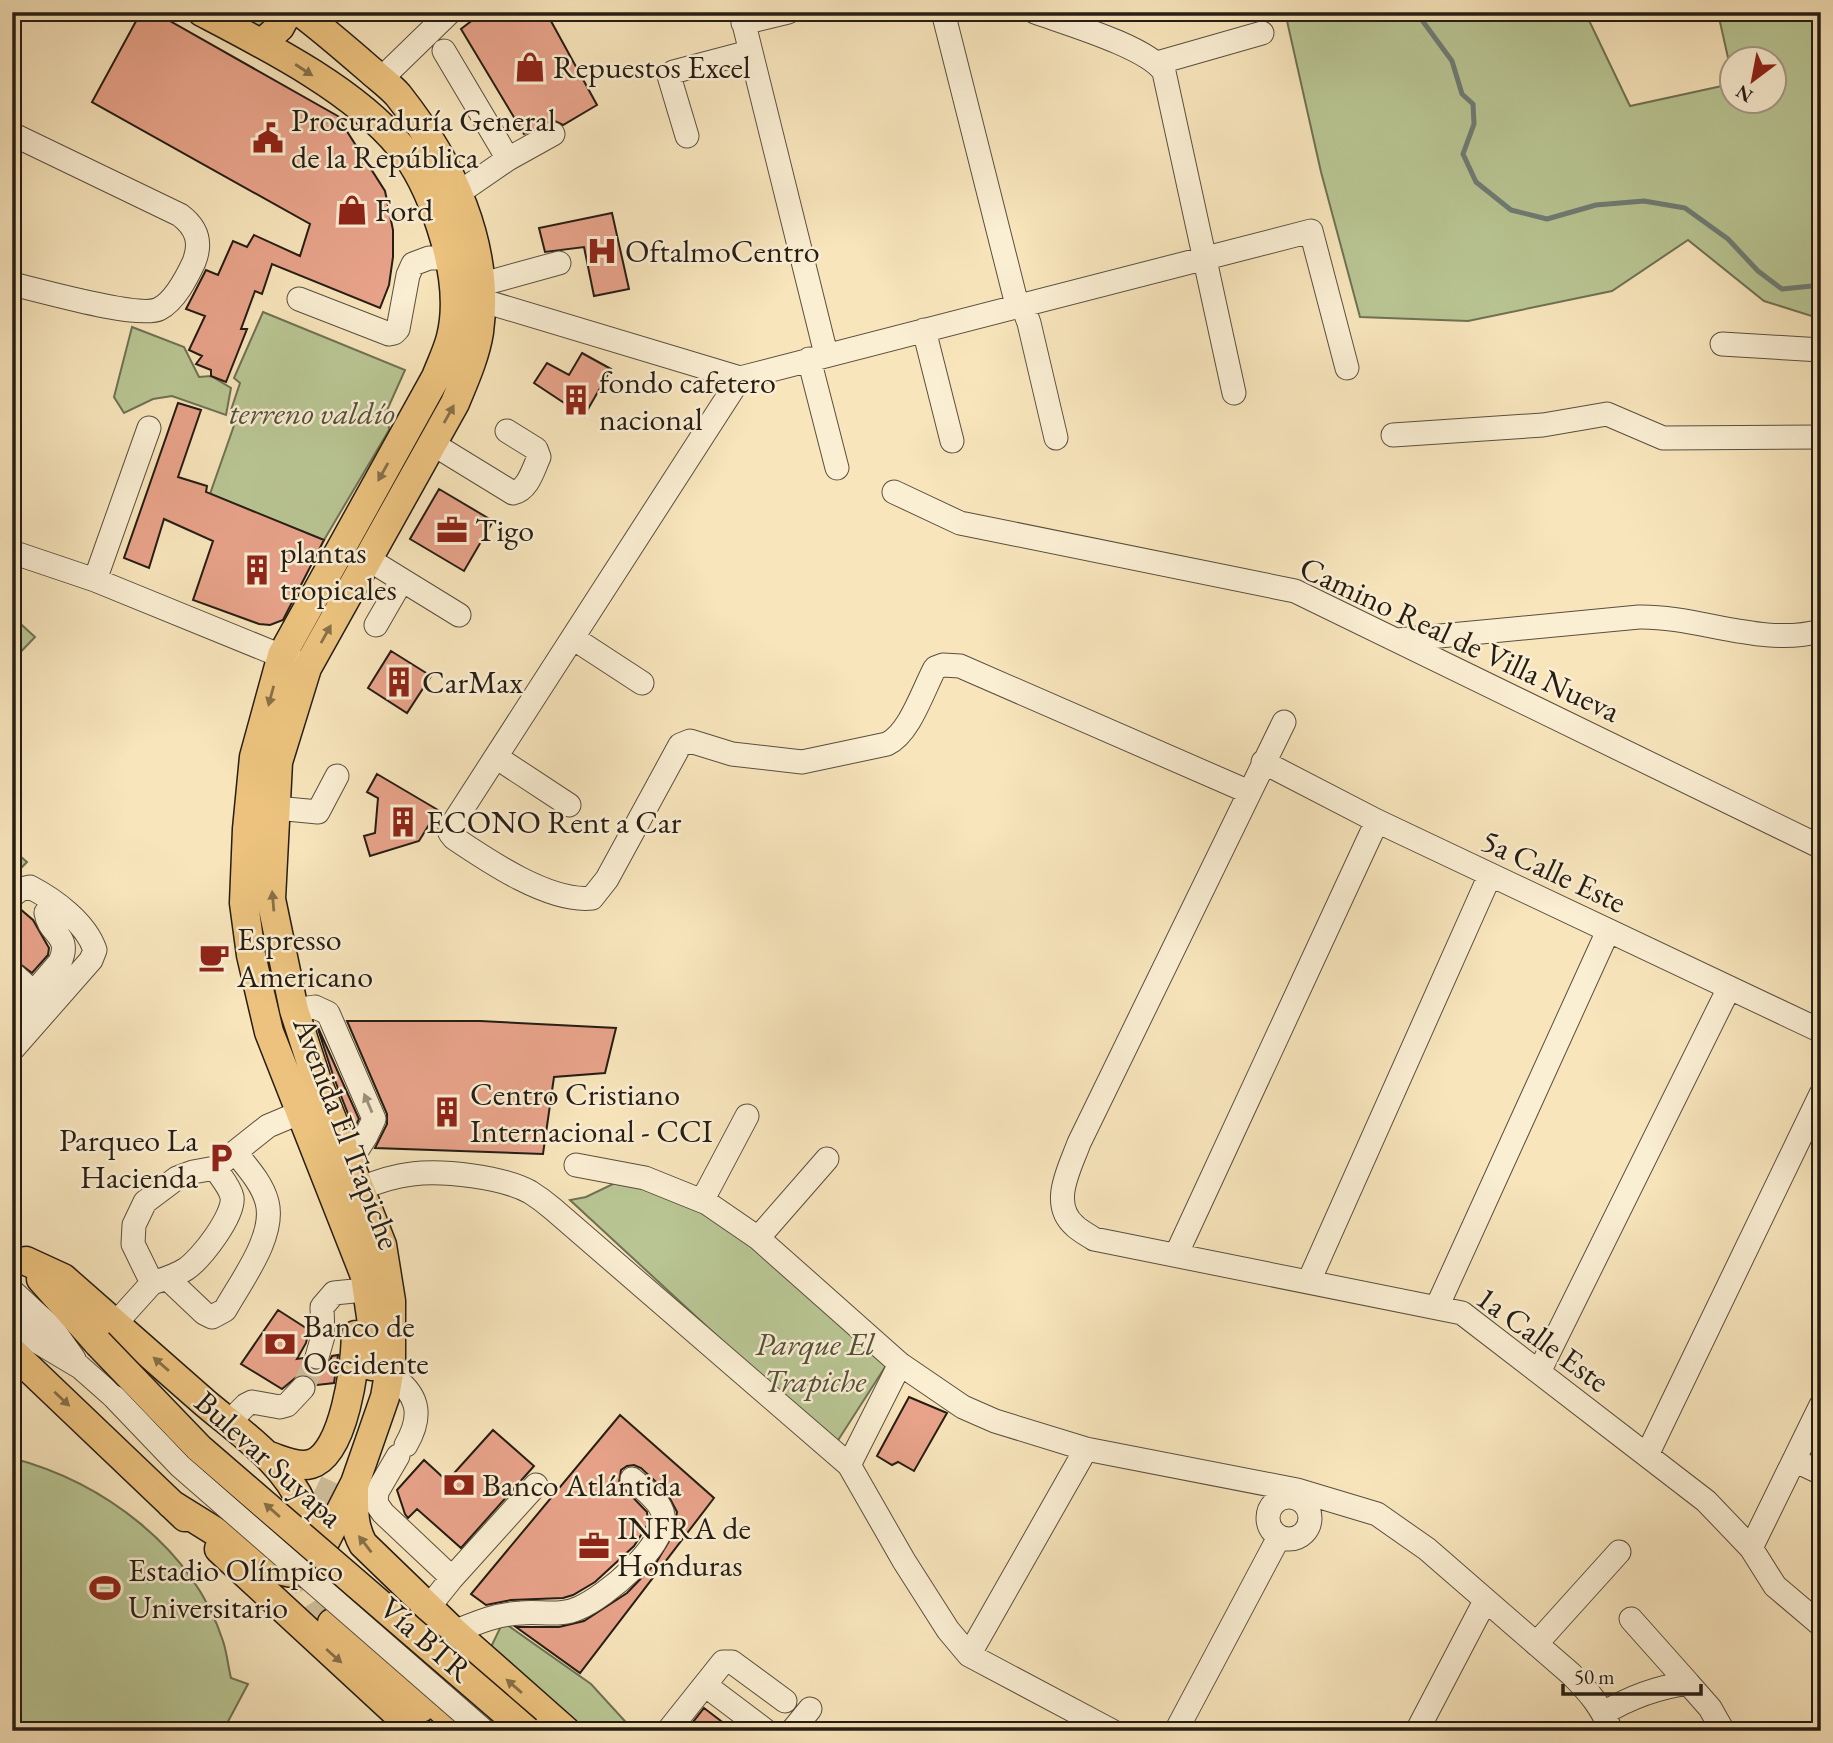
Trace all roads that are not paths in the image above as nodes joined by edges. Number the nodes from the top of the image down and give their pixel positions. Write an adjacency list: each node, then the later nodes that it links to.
1 (202, 12): 10 (main road, Avenida El Trapiche)
2 (288, 12): 10 (main road)
3 (300, 12): 14 (main road, Avenida El Trapiche)
4 (450, 12): 14 (street)
5 (788, 12): 8 (street)
6 (943, 12): 26 (street)
7 (1035, 12): 13 (street)
8 (742, 18): 12 (street)
9 (1262, 33): 13 (street)
10 (262, 43): 21 (main road, Avenida El Trapiche, one-way to 21)
11 (444, 51): 18 (street)
12 (750, 52): 17 (street); 30 (street)
13 (1157, 64): 20 (street)
14 (381, 79): 19 (main road, Avenida El Trapiche)
15 (12, 134): 23 (street)
16 (553, 134): 18 (street)
17 (687, 136)
18 (508, 159): 19 (street)
19 (460, 192): 24 (main road, Avenida El Trapiche)
20 (1205, 257): 26 (street); 31 (street); 33 (street)
21 (451, 258): 24 (main road, Avenida El Trapiche); 25 (street)
22 (559, 264): 24 (street)
23 (12, 284)
24 (471, 292): 32 (street); 40 (main road, Avenida El Trapiche, one-way to 24); 52 (main road, Avenida El Trapiche, one-way to 52)
25 (299, 299)
26 (1019, 304): 27 (street); 38 (street)
27 (924, 330): 30 (street); 39 (street)
28 (1721, 344): 29 (street)
29 (1821, 350)
30 (818, 356): 32 (street); 41 (street)
31 (1347, 368)
32 (740, 378): 50 (street)
33 (1234, 393)
34 (149, 428): 45 (street)
35 (507, 431): 40 (street)
36 (1394, 435): 37 (street)
37 (1821, 437)
38 (1056, 438)
39 (953, 441)
40 (433, 444): 44 (main road, Avenida El Trapiche)
41 (837, 468)
42 (894, 492): 51 (street, Camino Real de Villa Nueva)
43 (12, 552): 45 (street)
44 (368, 559): 46 (street); 53 (main road, Avenida El Trapiche, one-way to 44)
45 (95, 580): 52 (street)
46 (402, 580): 47 (street); 48 (street)
47 (459, 615)
48 (376, 625)
49 (1821, 631): 51 (street)
50 (573, 638): 54 (street); 56 (street)
51 (1398, 640): 63 (street, Camino Real de Villa Nueva)
52 (282, 655): 53 (street); 78 (main road, Avenida El Trapiche, one-way to 78)
53 (307, 668): 61 (main road, Avenida El Trapiche)
54 (642, 683)
55 (1284, 722): 57 (street)
56 (496, 757): 59 (street); 60 (street)
57 (1263, 762): 59 (street); 62 (street, 5a Calle Este)
58 (337, 776): 61 (street)
59 (1249, 792): 92 (street, 1a Calle Este)
60 (569, 806)
61 (276, 808): 74 (main road, Avenida El Trapiche, one-way to 61)
62 (1377, 821): 64 (street, 5a Calle Este); 92 (street)
63 (1821, 847)
64 (1490, 875): 67 (street, 5a Calle Este); 95 (street)
65 (12, 896): 66 (street)
66 (58, 906): 68 (street); 69 (street)
67 (1608, 931): 71 (street, 5a Calle Este); 98 (street)
68 (62, 956): 69 (street); 73 (street)
69 (87, 966): 73 (street)
70 (12, 972): 73 (street)
71 (1729, 988): 77 (street, 5a Calle Este); 105 (street)
72 (328, 993): 76 (street)
73 (42, 1000): 75 (street); 79 (street)
74 (294, 1010): 76 (street); 85 (main road, Avenida El Trapiche)
75 (13, 1015)
76 (332, 1020): 85 (street, one-way to 76)
77 (1821, 1031)
78 (269, 1032): 81 (main road, Avenida El Trapiche); 88 (main road)
79 (12, 1050)
80 (1821, 1094): 111 (street)
81 (299, 1113): 83 (street); 90 (main road, Avenida El Trapiche)
82 (747, 1116): 89 (street)
83 (235, 1152): 87 (street); 94 (street)
84 (827, 1159): 91 (street)
85 (349, 1163): 88 (main road, Avenida El Trapiche)
86 (576, 1165): 89 (street)
87 (215, 1168): 94 (street); 94 (street)
88 (359, 1189): 106 (main road, Avenida El Trapiche); 114 (street)
89 (702, 1201): 91 (street)
90 (340, 1214): 97 (main road); 116 (main road, Avenida El Trapiche)
91 (758, 1238): 103 (street)
92 (1176, 1255): 95 (street, 1a Calle Este)
93 (19, 1256): 100 (main road, Bulevar Suyapa)
94 (160, 1280): 100 (street)
95 (1309, 1281): 98 (street, 1a Calle Este)
96 (12, 1291): 104 (street, Vía BTR)
97 (354, 1292): 102 (street); 112 (main road)
98 (1437, 1307): 105 (street, 1a Calle Este)
99 (12, 1317): 104 (street, Vía BTR)
100 (106, 1333): 109 (main road, one-way to 100); 142 (main road, Bulevar Suyapa, one-way to 100, bridge)
101 (12, 1352): 120 (main road, one-way to 120)
102 (317, 1357)
103 (900, 1364): 110 (street); 114 (street)
104 (80, 1367): 141 (street, Vía BTR, bridge)
105 (1539, 1372): 111 (street, 1a Calle Este)
106 (389, 1374): 116 (main road, Avenida El Trapiche); 124 (street)
107 (303, 1388): 109 (street)
108 (1821, 1405): 113 (street)
109 (228, 1423): 112 (main road)
110 (1086, 1449): 119 (street); 132 (street)
111 (1647, 1455): 121 (street, 1a Calle Este)
112 (269, 1457): 123 (main road)
113 (1794, 1460): 115 (street); 121 (street)
114 (849, 1465): 132 (street)
115 (1821, 1473)
116 (346, 1479): 123 (main road, Avenida El Trapiche); 125 (main road, one-way to 116)
117 (632, 1479): 130 (street)
118 (536, 1485): 124 (street)
119 (1296, 1494): 126 (street); 148 (street)
120 (171, 1504): 123 (main road, Avenida El Trapiche); 138 (main road, one-way to 138)
121 (1751, 1548): 129 (street, 1a Calle Este)
122 (1619, 1552): 131 (street)
123 (262, 1560)
124 (452, 1578): 125 (street)
125 (419, 1599): 130 (main road); 140 (main road)
126 (1485, 1601): 131 (street); 149 (street)
127 (1631, 1619): 133 (street)
128 (332, 1623): 139 (main road)
129 (1821, 1625)
130 (454, 1632): 143 (main road, one-way to 130)
131 (1536, 1644): 137 (street)
132 (969, 1655): 147 (street)
133 (1688, 1683): 137 (street); 150 (street)
134 (705, 1685): 135 (street); 144 (street); 145 (street)
135 (785, 1701)
136 (810, 1709): 146 (street)
137 (1608, 1722)
138 (416, 1731)
139 (446, 1731)
140 (466, 1731)
141 (484, 1731)
142 (527, 1731)
143 (566, 1731)
144 (668, 1731)
145 (766, 1731)
146 (792, 1731)
147 (1112, 1731)
148 (1175, 1731)
149 (1417, 1731)
150 (1723, 1731)

